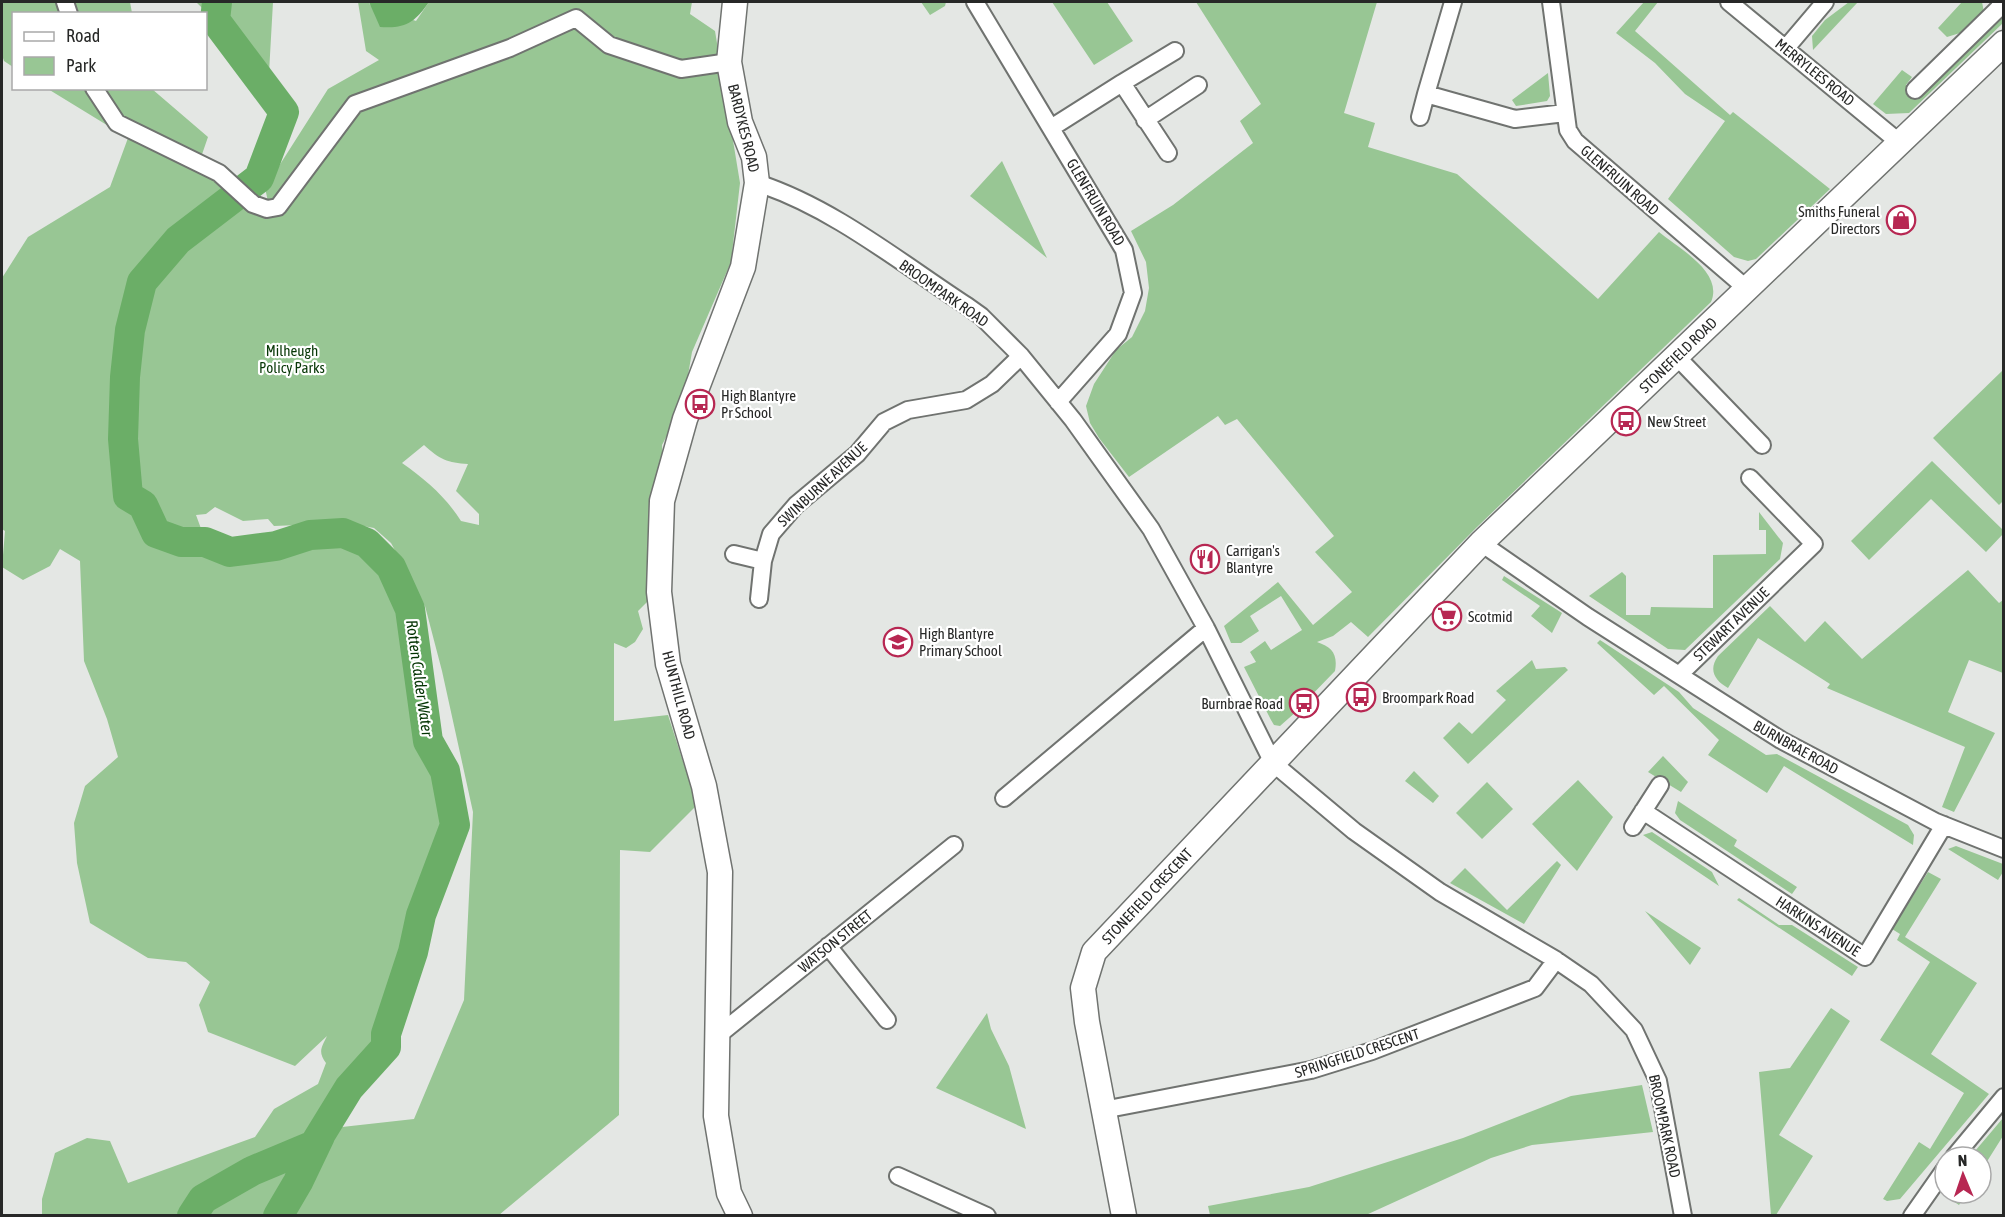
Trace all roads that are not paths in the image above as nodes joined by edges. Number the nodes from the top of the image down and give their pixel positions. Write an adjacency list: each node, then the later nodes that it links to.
1 (735, 2): 11 (street, BARDYKES ROAD)
2 (975, 2): 20 (street, GLENFRUIN ROAD)
3 (1453, 2): 16 (street)
4 (1551, 2): 17 (street, GLENFRUIN ROAD)
5 (1729, 2): 9 (street, MERRYLEES ROAD)
6 (1826, 2): 9 (street)
7 (2002, 3): 15 (street)
8 (2004, 44): 21 (street, STONEFIELD ROAD)
9 (1786, 48): 21 (street, MERRYLEES ROAD)
10 (1175, 51): 12 (street)
11 (729, 62): 14 (street); 23 (street, BARDYKES ROAD)
12 (1122, 83): 19 (street); 20 (street)
13 (1198, 85): 19 (street)
14 (95, 90)
15 (1915, 90)
16 (1426, 94): 17 (street); 18 (street)
17 (1565, 113): 24 (street, GLENFRUIN ROAD)
18 (1419, 117)
19 (1145, 120): 22 (street)
20 (1051, 128): 27 (street, GLENFRUIN ROAD)
21 (1900, 143): 24 (street, STONEFIELD ROAD)
22 (1168, 153)
23 (757, 183): 25 (street, BROOMPARK ROAD); 48 (street, HUNTHILL ROAD)
24 (1746, 288): 26 (street, STONEFIELD ROAD)
25 (1021, 356): 27 (street, BROOMPARK ROAD); 32 (street, SWINBURNE AVENUE)
26 (1677, 357): 28 (street); 30 (street, STONEFIELD ROAD)
27 (1058, 402): 34 (street, BROOMPARK ROAD)
28 (1762, 445)
29 (1750, 478): 35 (street, STEWART AVENUE)
30 (1481, 543): 35 (street, BURNBRAE ROAD); 36 (street, STONEFIELD ROAD)
31 (734, 554): 32 (street)
32 (762, 561): 33 (street, SWINBURNE AVENUE)
33 (759, 599)
34 (1206, 628): 37 (street, BROOMPARK ROAD); 39 (street)
35 (1680, 674): 41 (street, BURNBRAE ROAD)
36 (1308, 723): 37 (street, STONEFIELD CRESCENT)
37 (1273, 763): 46 (street, BROOMPARK ROAD); 50 (street, STONEFIELD CRESCENT)
38 (1660, 785): 40 (street)
39 (1004, 798)
40 (1643, 811): 41 (street, HARKINS AVENUE); 42 (street)
41 (1944, 825): 44 (street, BURNBRAE ROAD)
42 (1633, 827)
43 (954, 845): 45 (street, WATSON STREET)
44 (2004, 849)
45 (828, 946): 47 (street); 48 (street, WATSON STREET)
46 (1556, 960): 50 (street, SPRINGFIELD CRESCENT); 57 (street, BROOMPARK ROAD)
47 (887, 1020)
48 (716, 1037): 54 (street, HUNTHILL ROAD)
49 (2004, 1097): 51 (street)
50 (1103, 1110): 56 (street, STONEFIELD CRESCENT)
51 (1964, 1145)
52 (898, 1176): 55 (street)
53 (1933, 1186): 58 (street)
54 (740, 1215)
55 (987, 1215)
56 (1124, 1215)
57 (1683, 1215)
58 (1912, 1215)

